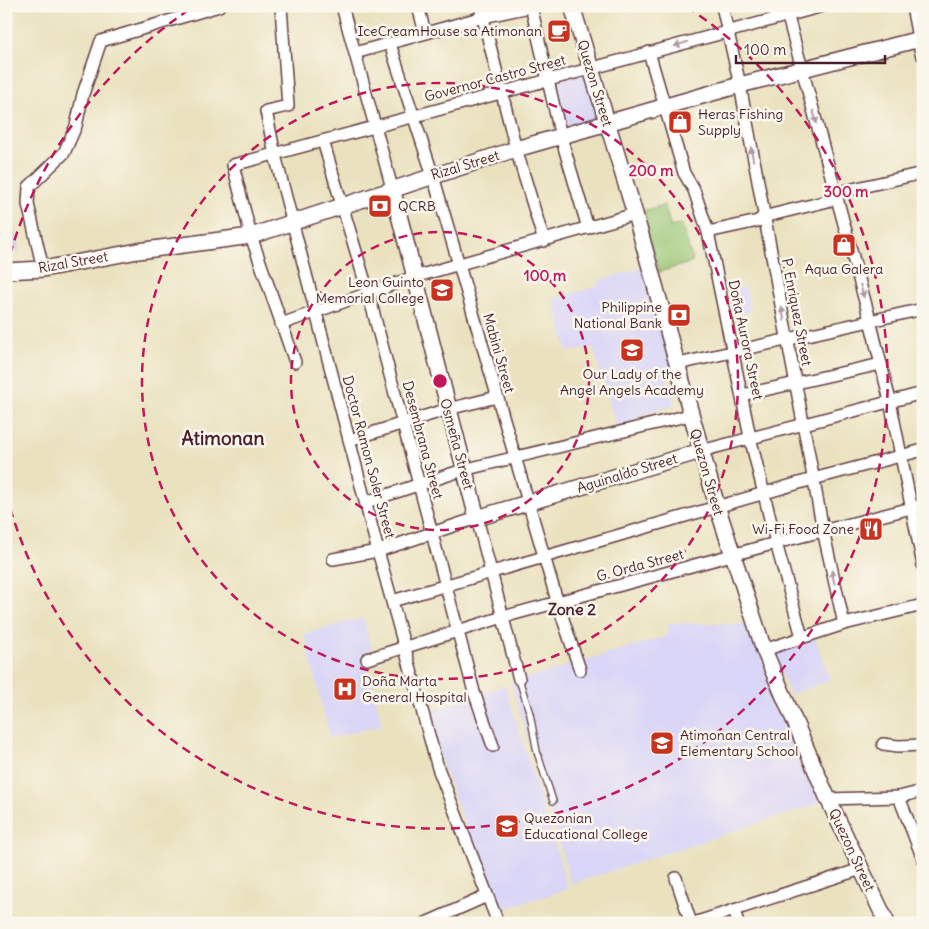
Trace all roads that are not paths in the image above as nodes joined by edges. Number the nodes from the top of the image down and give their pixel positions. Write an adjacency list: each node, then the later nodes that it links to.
1 (219, 6): 44 (street)
2 (281, 6): 30 (street, Doctor Ramon Soler Street)
3 (342, 6): 17 (street, Osmeña Street)
4 (418, 6): 13 (street)
5 (572, 6): 18 (main road, Quezon Street)
6 (722, 6): 12 (street, P. Enriquez Street)
7 (823, 6): 9 (street, Governor Castro Street)
8 (532, 7): 11 (street); 20 (street)
9 (787, 11): 12 (street, Governor Castro Street); 19 (street)
10 (917, 11): 15 (main road)
11 (482, 12): 13 (street); 22 (street)
12 (727, 30): 16 (street, Governor Castro Street, one-way to 16); 21 (street, P. Enriquez Street)
13 (425, 33): 14 (street)
14 (390, 44): 17 (street); 24 (street, Mabini Street)
15 (922, 46): 19 (main road, Rizal Street)
16 (649, 52): 18 (street, Governor Castro Street); 23 (street, Doña Aurora Street)
17 (354, 53): 26 (street, Osmeña Street)
18 (590, 67): 20 (street, Governor Castro Street); 25 (main road, Quezon Street)
19 (802, 70): 21 (main road, Rizal Street); 34 (street, one-way to 34)
20 (548, 79): 22 (street, Governor Castro Street); 27 (street)
21 (740, 85): 23 (main road, Rizal Street); 37 (street, P. Enriquez Street, one-way to 21)
22 (502, 93): 24 (street, Governor Castro Street); 29 (street)
23 (665, 107): 25 (main road, Rizal Street); 40 (street, Doña Aurora Street)
24 (412, 116): 26 (street, Governor Castro Street); 32 (street, Mabini Street)
25 (607, 125): 27 (main road, Rizal Street); 36 (main road, Quezon Street)
26 (374, 126): 28 (street, Governor Castro Street); 33 (street, Osmeña Street)
27 (561, 137): 29 (main road, Rizal Street); 39 (street)
28 (323, 141): 30 (street, Governor Castro Street); 35 (street, Desembrana Street)
29 (516, 149): 32 (main road, Rizal Street); 42 (street)
30 (274, 155): 38 (street, Doctor Ramon Soler Street); 41 (street, Governor Castro Street)
31 (923, 173): 34 (street)
32 (433, 176): 33 (main road, Rizal Street); 43 (street, Mabini Street)
33 (392, 188): 35 (main road, Rizal Street); 46 (main road, Osmeña Street)
34 (836, 199): 37 (street); 50 (street, one-way to 50)
35 (342, 204): 38 (main road, Rizal Street); 47 (street, Desembrana Street)
36 (635, 214): 39 (street); 55 (main road, Quezon Street)
37 (762, 220): 40 (street); 52 (street, P. Enriquez Street, one-way to 37)
38 (292, 221): 41 (main road, Rizal Street); 49 (street, Doctor Ramon Soler Street)
39 (588, 228): 42 (street)
40 (708, 232): 53 (street, Doña Aurora Street)
41 (251, 236): 44 (main road, Rizal Street); 51 (street)
42 (544, 241): 43 (street)
43 (458, 265): 46 (street); 60 (street, Mabini Street)
44 (42, 269): 45 (main road, Rizal Street)
45 (6, 271)
46 (414, 277): 47 (street); 62 (main road, Osmeña Street)
47 (368, 292): 49 (street); 64 (street, Desembrana Street)
48 (923, 308): 50 (street)
49 (315, 312): 51 (street); 67 (street, Doctor Ramon Soler Street)
50 (870, 320): 52 (street); 56 (street)
51 (281, 324): 54 (street)
52 (788, 339): 53 (street); 57 (street, P. Enriquez Street)
53 (733, 351): 55 (street); 59 (street, Doña Aurora Street)
54 (295, 362)
55 (678, 364): 63 (main road, Quezon Street)
56 (881, 364): 57 (street); 61 (street)
57 (795, 383): 59 (street); 65 (street, P. Enriquez Street)
58 (923, 393): 61 (street, Aguinaldo Street)
59 (742, 395): 66 (street, Doña Aurora Street)
60 (497, 397): 62 (street); 71 (street, Mabini Street)
61 (890, 402): 65 (street, Aguinaldo Street); 70 (street)
62 (448, 409): 64 (street); 72 (main road, Osmeña Street)
63 (690, 416): 69 (main road, Quezon Street); 71 (street)
64 (404, 423): 67 (street); 74 (street, Desembrana Street)
65 (803, 423): 66 (street, Aguinaldo Street); 73 (street, P. Enriquez Street)
66 (750, 437): 69 (street, Aguinaldo Street); 75 (street, Doña Aurora Street)
67 (350, 440): 76 (street, Doctor Ramon Soler Street)
68 (923, 450): 70 (street)
69 (701, 451): 77 (main road, Aguinaldo Street); 78 (main road, Quezon Street)
70 (900, 456): 73 (street); 79 (street)
71 (514, 457): 72 (street); 77 (street, Mabini Street)
72 (463, 470): 74 (street); 80 (main road, Osmeña Street)
73 (813, 479): 75 (street); 81 (street, P. Enriquez Street)
74 (419, 485): 76 (street); 82 (street, Desembrana Street)
75 (764, 493): 78 (street); 83 (street, Doña Aurora Street)
76 (366, 502): 84 (street, Doctor Ramon Soler Street)
77 (528, 503): 80 (main road, Aguinaldo Street); 86 (street, Mabini Street)
78 (717, 506): 85 (main road, Quezon Street); 86 (street)
79 (917, 506): 81 (street, G. Orda Street); 88 (street)
80 (477, 518): 82 (street, Aguinaldo Street); 89 (street, Osmeña Street)
81 (823, 530): 83 (street, G. Orda Street); 95 (street, P. Enriquez Street, one-way to 81)
82 (432, 532): 84 (street, Aguinaldo Street); 90 (street, Desembrana Street)
83 (776, 543): 85 (street, G. Orda Street); 97 (street, Doña Aurora Street)
84 (378, 551): 87 (street, Aguinaldo Street); 91 (street, Doctor Ramon Soler Street)
85 (732, 555): 92 (street, G. Orda Street); 99 (main road, Quezon Street)
86 (544, 558): 89 (street); 92 (street, Mabini Street)
87 (333, 559)
88 (923, 565)
89 (492, 572): 90 (street); 94 (street, Osmeña Street)
90 (446, 587): 91 (street); 96 (street, Desembrana Street)
91 (392, 601): 98 (street, Doctor Ramon Soler Street)
92 (558, 604): 94 (street, G. Orda Street); 101 (street, Mabini Street)
93 (923, 604): 95 (street)
94 (502, 617): 96 (street, G. Orda Street); 102 (street, Osmeña Street)
95 (844, 624): 97 (street)
96 (457, 631): 98 (street, G. Orda Street); 105 (street, Desembrana Street)
97 (802, 637): 99 (street)
98 (405, 646): 100 (street, G. Orda Street); 113 (street, Doctor Ramon Soler Street)
99 (764, 650): 108 (main road, Quezon Street)
100 (367, 659)
101 (580, 670)
102 (519, 679): 109 (lane)
103 (883, 744): 104 (street)
104 (923, 744)
105 (493, 746)
106 (923, 790): 107 (street)
107 (899, 797): 108 (street); 110 (street)
108 (828, 799): 111 (main road, Quezon Street)
109 (553, 801)
110 (923, 858)
111 (861, 869): 114 (street); 119 (main road, Quezon Street)
112 (676, 878): 117 (street)
113 (488, 896): 115 (street); 116 (street, Doctor Ramon Soler Street)
114 (734, 910): 117 (street); 118 (street)
115 (426, 923)
116 (498, 923)
117 (693, 923)
118 (738, 923)
119 (886, 923)

